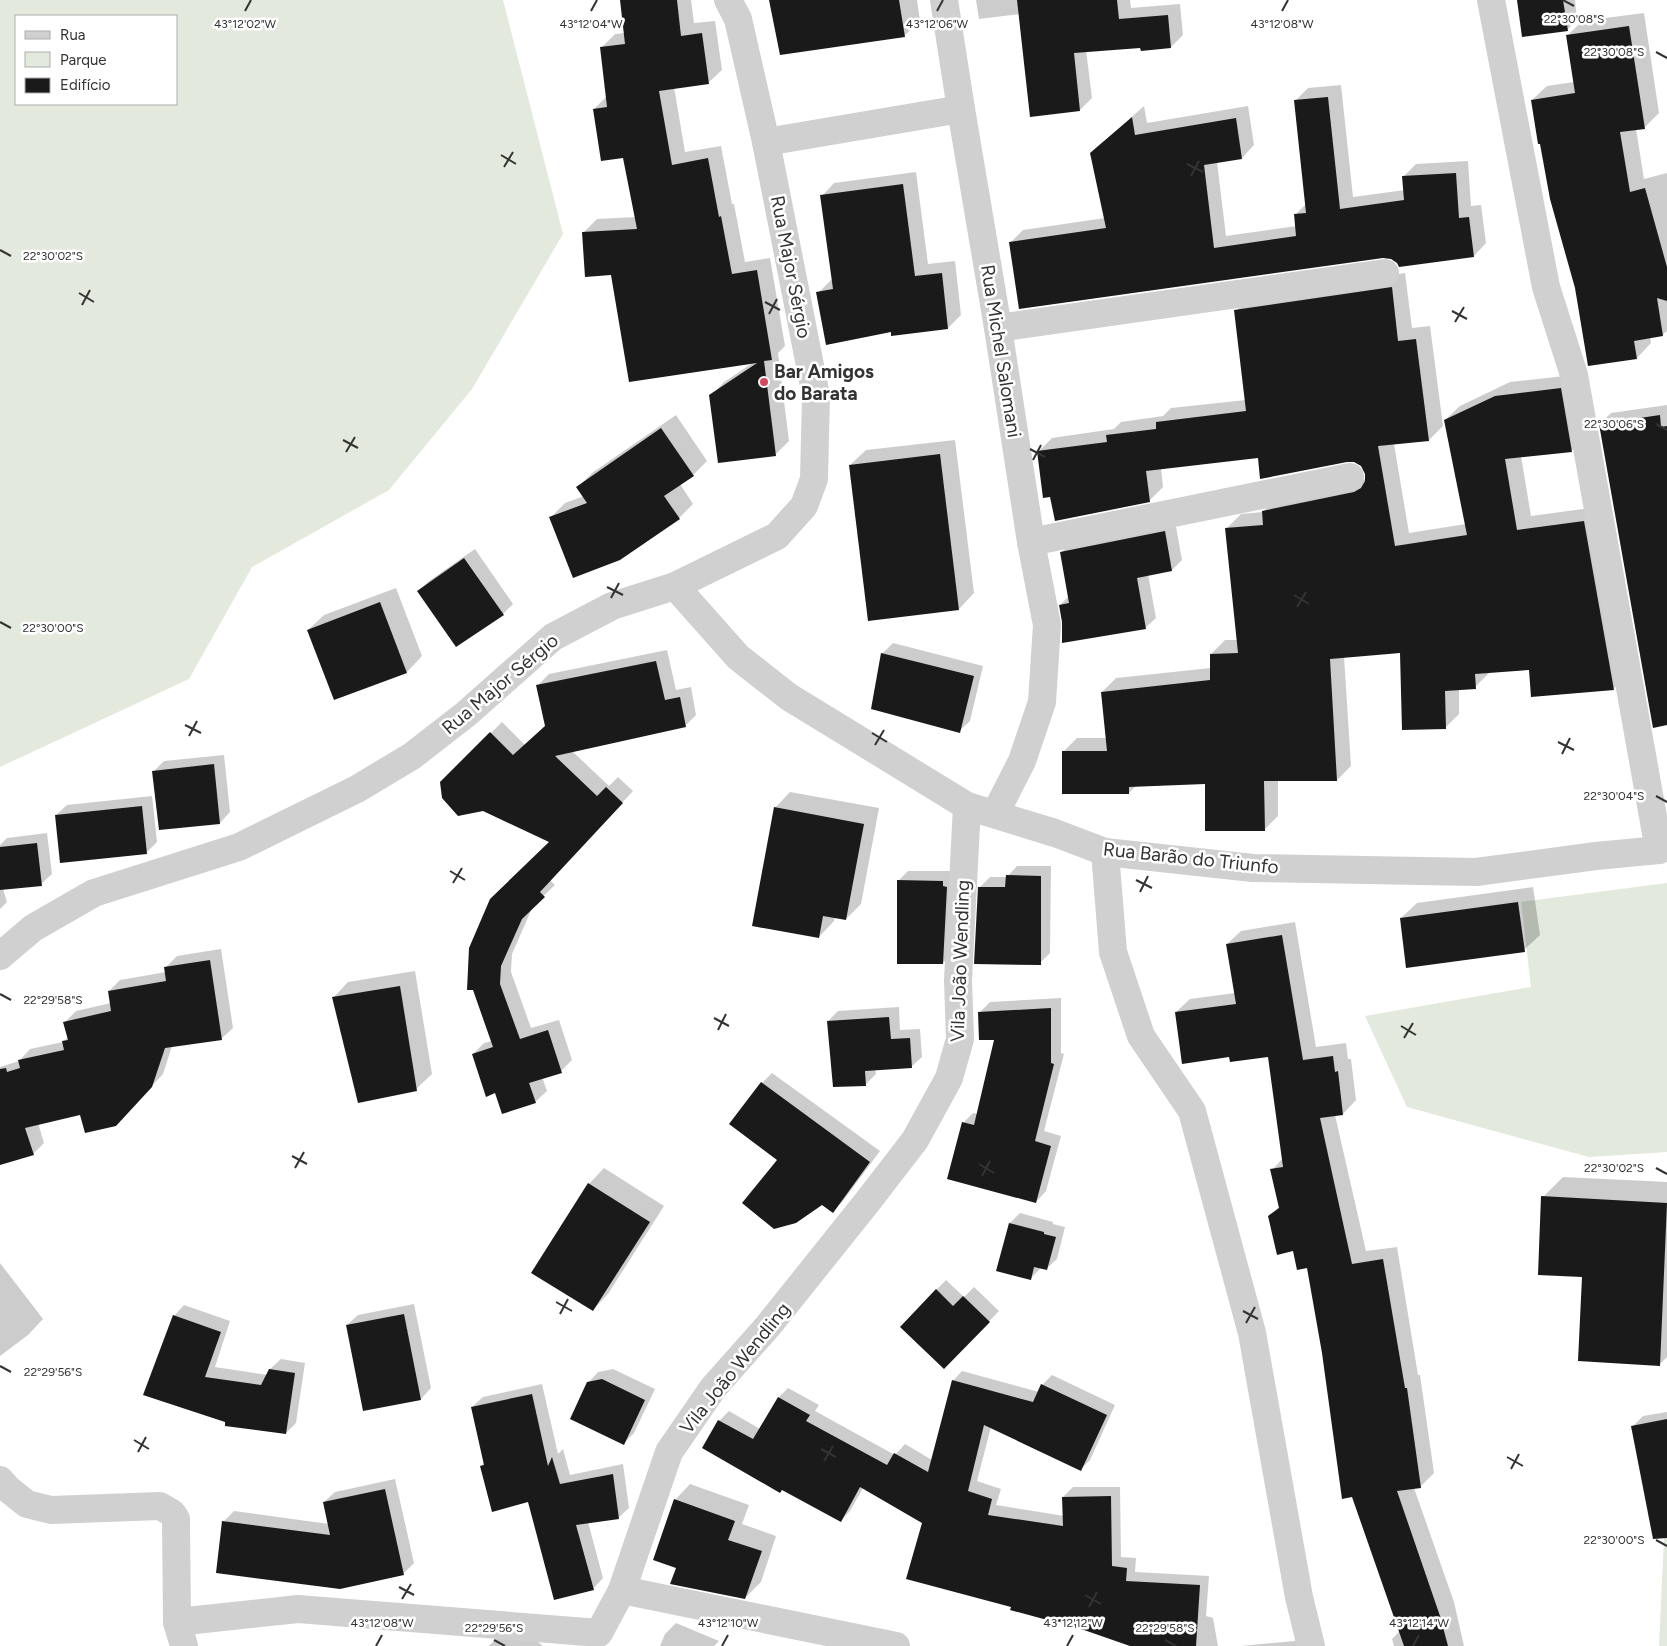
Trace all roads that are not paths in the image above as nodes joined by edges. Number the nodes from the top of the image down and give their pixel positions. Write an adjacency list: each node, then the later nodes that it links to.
1 (728, 0): 5 (street, Rua Major Sérgio)
2 (944, 0): 4 (street, Rua Michel Salomani)
3 (1491, 0): 13 (street)
4 (961, 109): 5 (street); 7 (street, Rua Michel Salomani)
5 (766, 142): 10 (street, Rua Major Sérgio)
6 (1385, 272): 7 (street)
7 (998, 328): 9 (street, Rua Michel Salomani)
8 (1350, 477): 9 (street)
9 (1031, 542): 12 (street, Rua Michel Salomani)
10 (675, 586): 11 (street, Rua Barão do Triunfo); 15 (street, Rua Major Sérgio)
11 (967, 806): 12 (street, Rua Barão do Triunfo); 17 (street, Vila João Wendling)
12 (995, 814): 14 (street, Rua Barão do Triunfo)
13 (1663, 848): 14 (street, Rua Barão do Triunfo)
14 (1105, 852): 21 (street)
15 (0, 956)
16 (0, 1480): 18 (street)
17 (622, 1590): 19 (street, Vila João Wendling); 20 (street)
18 (181, 1634): 19 (street, Vila João Wendling)
19 (606, 1640)
20 (896, 1646)
21 (1311, 1646)

